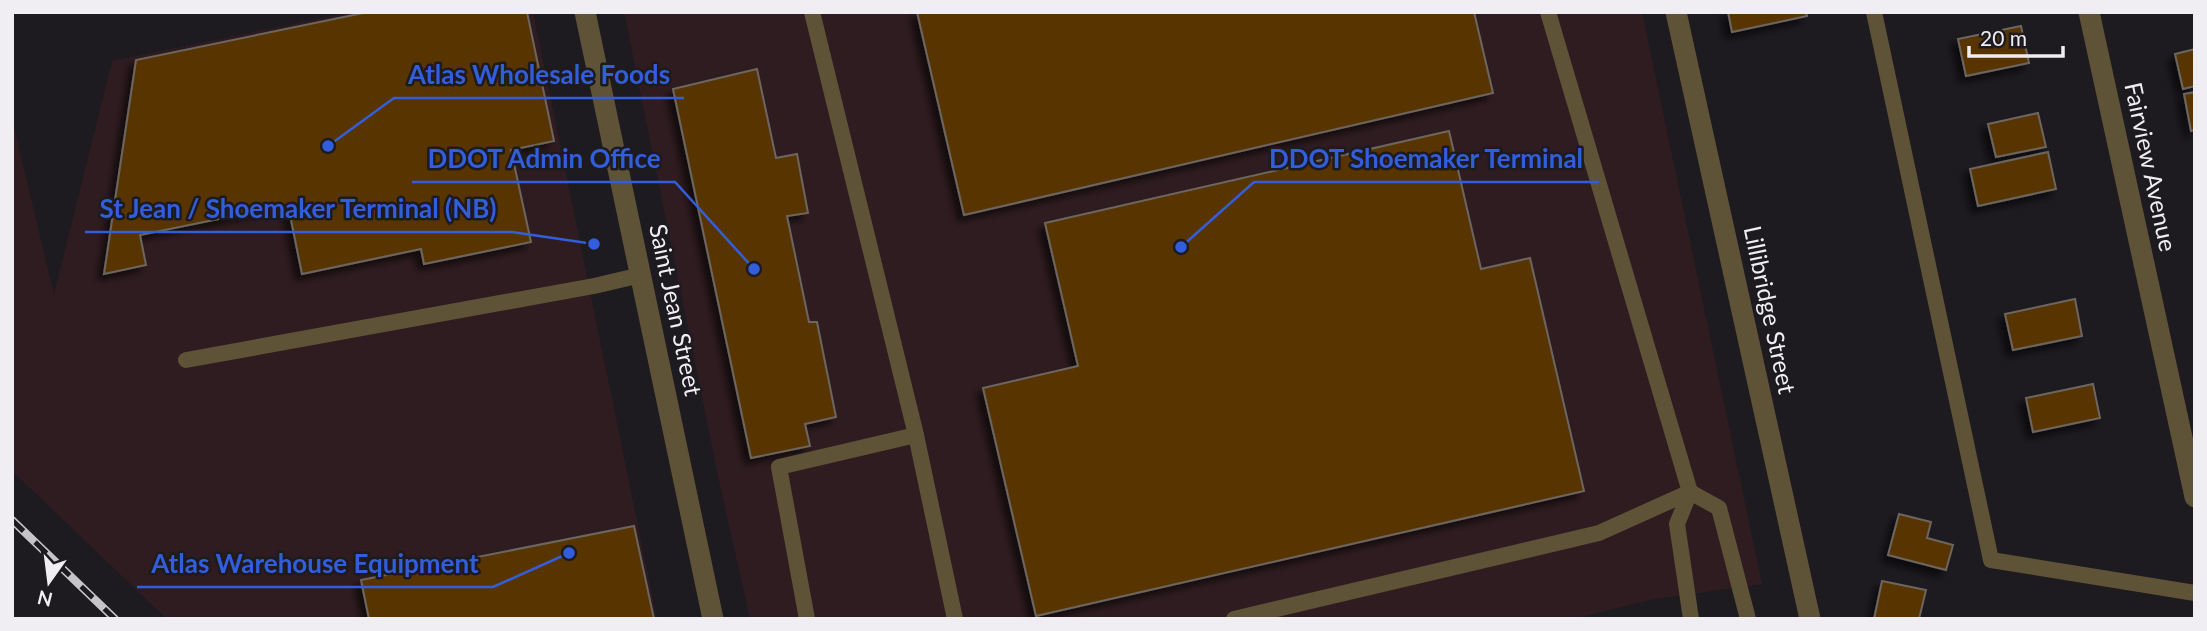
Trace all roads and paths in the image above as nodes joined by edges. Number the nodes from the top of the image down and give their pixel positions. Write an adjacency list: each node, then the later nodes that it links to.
1 (585, 12): 7 (street, Saint Jean Street)
2 (812, 12): 9 (lane)
3 (1548, 12): 10 (lane)
4 (1676, 12): 19 (street, Lillibridge Street)
5 (1874, 12): 12 (lane)
6 (2089, 12): 11 (street, Fairview Avenue)
7 (640, 275): 8 (lane); 13 (street, Saint Jean Street)
8 (186, 360)
9 (916, 435): 14 (lane); 15 (lane)
10 (1690, 492): 16 (lane); 17 (lane); 18 (lane)
11 (2195, 497)
12 (2195, 593)
13 (713, 619)
14 (807, 619)
15 (955, 619)
16 (1234, 619)
17 (1691, 619)
18 (1748, 619)
19 (1810, 619)

